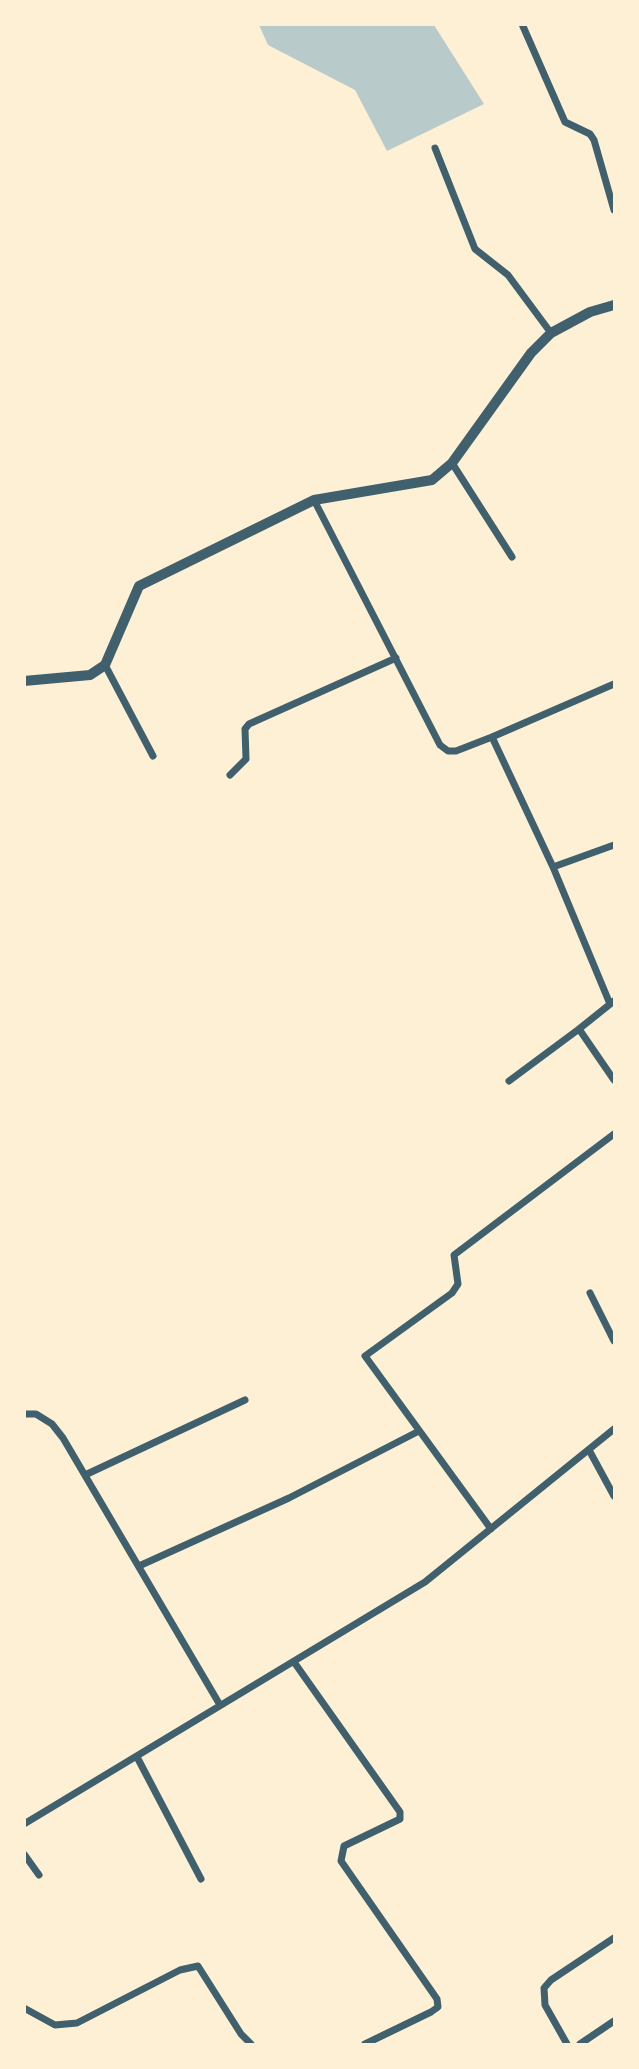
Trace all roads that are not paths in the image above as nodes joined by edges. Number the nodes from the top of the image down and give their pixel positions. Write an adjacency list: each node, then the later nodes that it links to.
1 (522, 24): 3 (street)
2 (435, 148): 5 (street)
3 (614, 210)
4 (614, 305): 5 (street)
5 (551, 333): 6 (street)
6 (452, 463): 7 (street); 8 (street)
7 (314, 500): 9 (street); 10 (street)
8 (512, 557)
9 (396, 658): 13 (street); 15 (street)
10 (105, 665): 11 (street); 14 (street)
11 (24, 681)
12 (614, 684): 13 (street)
13 (492, 737): 17 (street)
14 (153, 755)
15 (230, 775)
16 (614, 845): 17 (street)
17 (552, 867): 18 (street)
18 (612, 1002): 19 (street)
19 (579, 1029): 20 (street); 21 (street)
20 (614, 1080)
21 (509, 1081)
22 (614, 1134): 28 (street)
23 (590, 1293): 24 (street)
24 (614, 1341)
25 (245, 1400): 30 (street)
26 (24, 1414): 30 (street)
27 (614, 1429): 29 (street)
28 (419, 1430): 32 (street); 33 (street)
29 (589, 1450): 31 (street); 32 (street)
30 (85, 1475): 33 (street)
31 (614, 1496)
32 (491, 1529): 34 (street)
33 (139, 1566): 35 (street)
34 (294, 1662): 35 (street); 45 (street)
35 (220, 1704): 36 (street)
36 (137, 1757): 37 (street); 40 (street)
37 (24, 1824)
38 (24, 1854): 39 (street)
39 (39, 1875)
40 (201, 1879)
41 (614, 1938): 46 (street)
42 (24, 2008): 44 (street)
43 (614, 2021): 47 (street)
44 (251, 2045)
45 (365, 2045)
46 (567, 2045)
47 (580, 2045)

